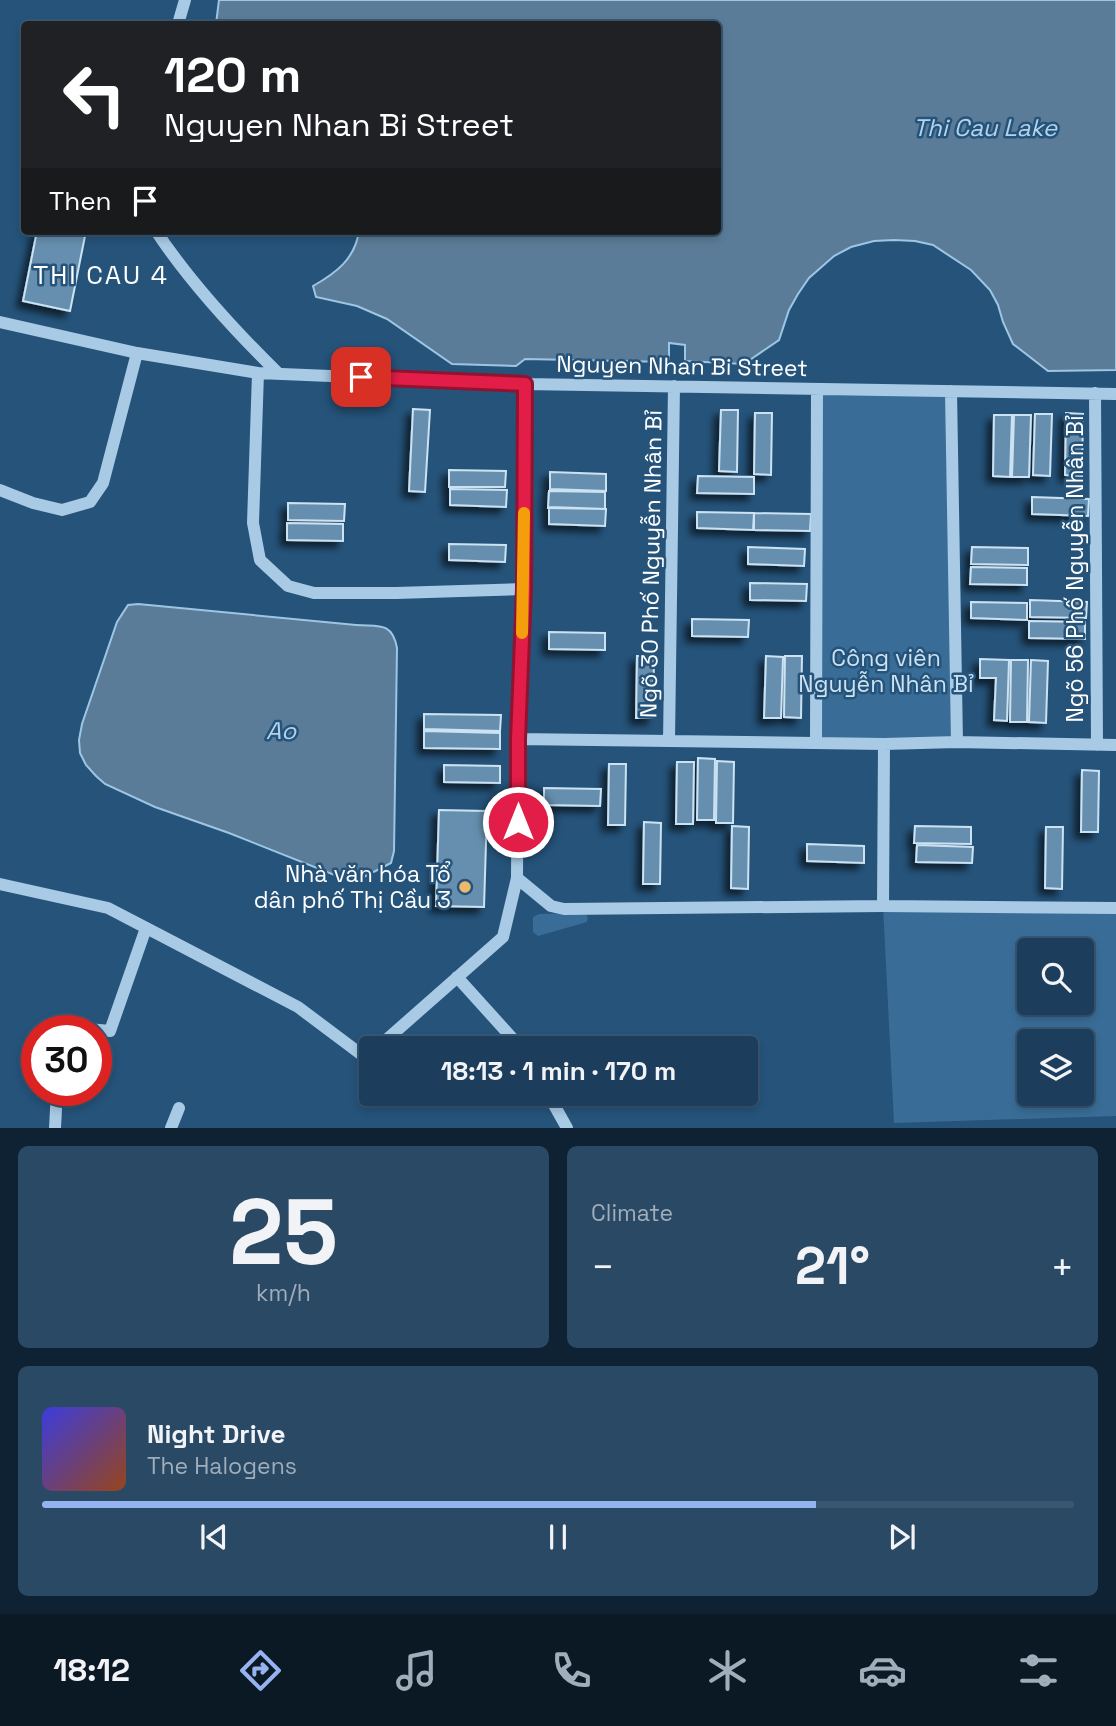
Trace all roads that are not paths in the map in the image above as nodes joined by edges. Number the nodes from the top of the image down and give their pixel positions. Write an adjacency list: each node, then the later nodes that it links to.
1 (185, 0): 2 (street)
2 (179, 21)
3 (159, 235): 7 (street)
4 (0, 322): 5 (street, Nguyen Nhan Bi Street)
5 (136, 352): 6 (street, Nguyen Nhan Bi Street); 14 (street)
6 (258, 373): 7 (street, Nguyen Nhan Bi Street); 15 (street)
7 (279, 373): 8 (street, Nguyen Nhan Bi Street)
8 (525, 384): 9 (street, Nguyen Nhan Bi Street); 15 (street)
9 (674, 386): 10 (street, Nguyen Nhan Bi Street); 17 (street, Ngõ 30 Phố Nguyễn Nhân Bỉ)
10 (817, 389): 11 (street, Nguyen Nhan Bi Street); 19 (street)
11 (951, 391): 12 (street, Nguyen Nhan Bi Street); 18 (street)
12 (1095, 393): 13 (street, Nguyen Nhan Bi Street); 21 (street, Ngõ 56 Phố Nguyễn Nhân Bỉ)
13 (1116, 394)
14 (0, 490)
15 (524, 589): 16 (street)
16 (518, 739): 17 (street); 23 (street)
17 (669, 741): 19 (street)
18 (957, 742): 20 (street); 21 (street)
19 (816, 743): 20 (street)
20 (884, 744): 25 (street)
21 (1097, 745): 22 (street)
22 (1116, 745)
23 (517, 878): 25 (street); 28 (street)
24 (0, 884): 27 (street)
25 (883, 906): 26 (street)
26 (1116, 908)
27 (146, 928): 29 (street); 32 (street)
28 (457, 977): 30 (street); 31 (street)
29 (112, 1025)
30 (391, 1036)
31 (510, 1036)
32 (359, 1053)
33 (56, 1106): 36 (street)
34 (555, 1106): 38 (street)
35 (179, 1108): 37 (street)
36 (55, 1128)
37 (171, 1128)
38 (567, 1128)

